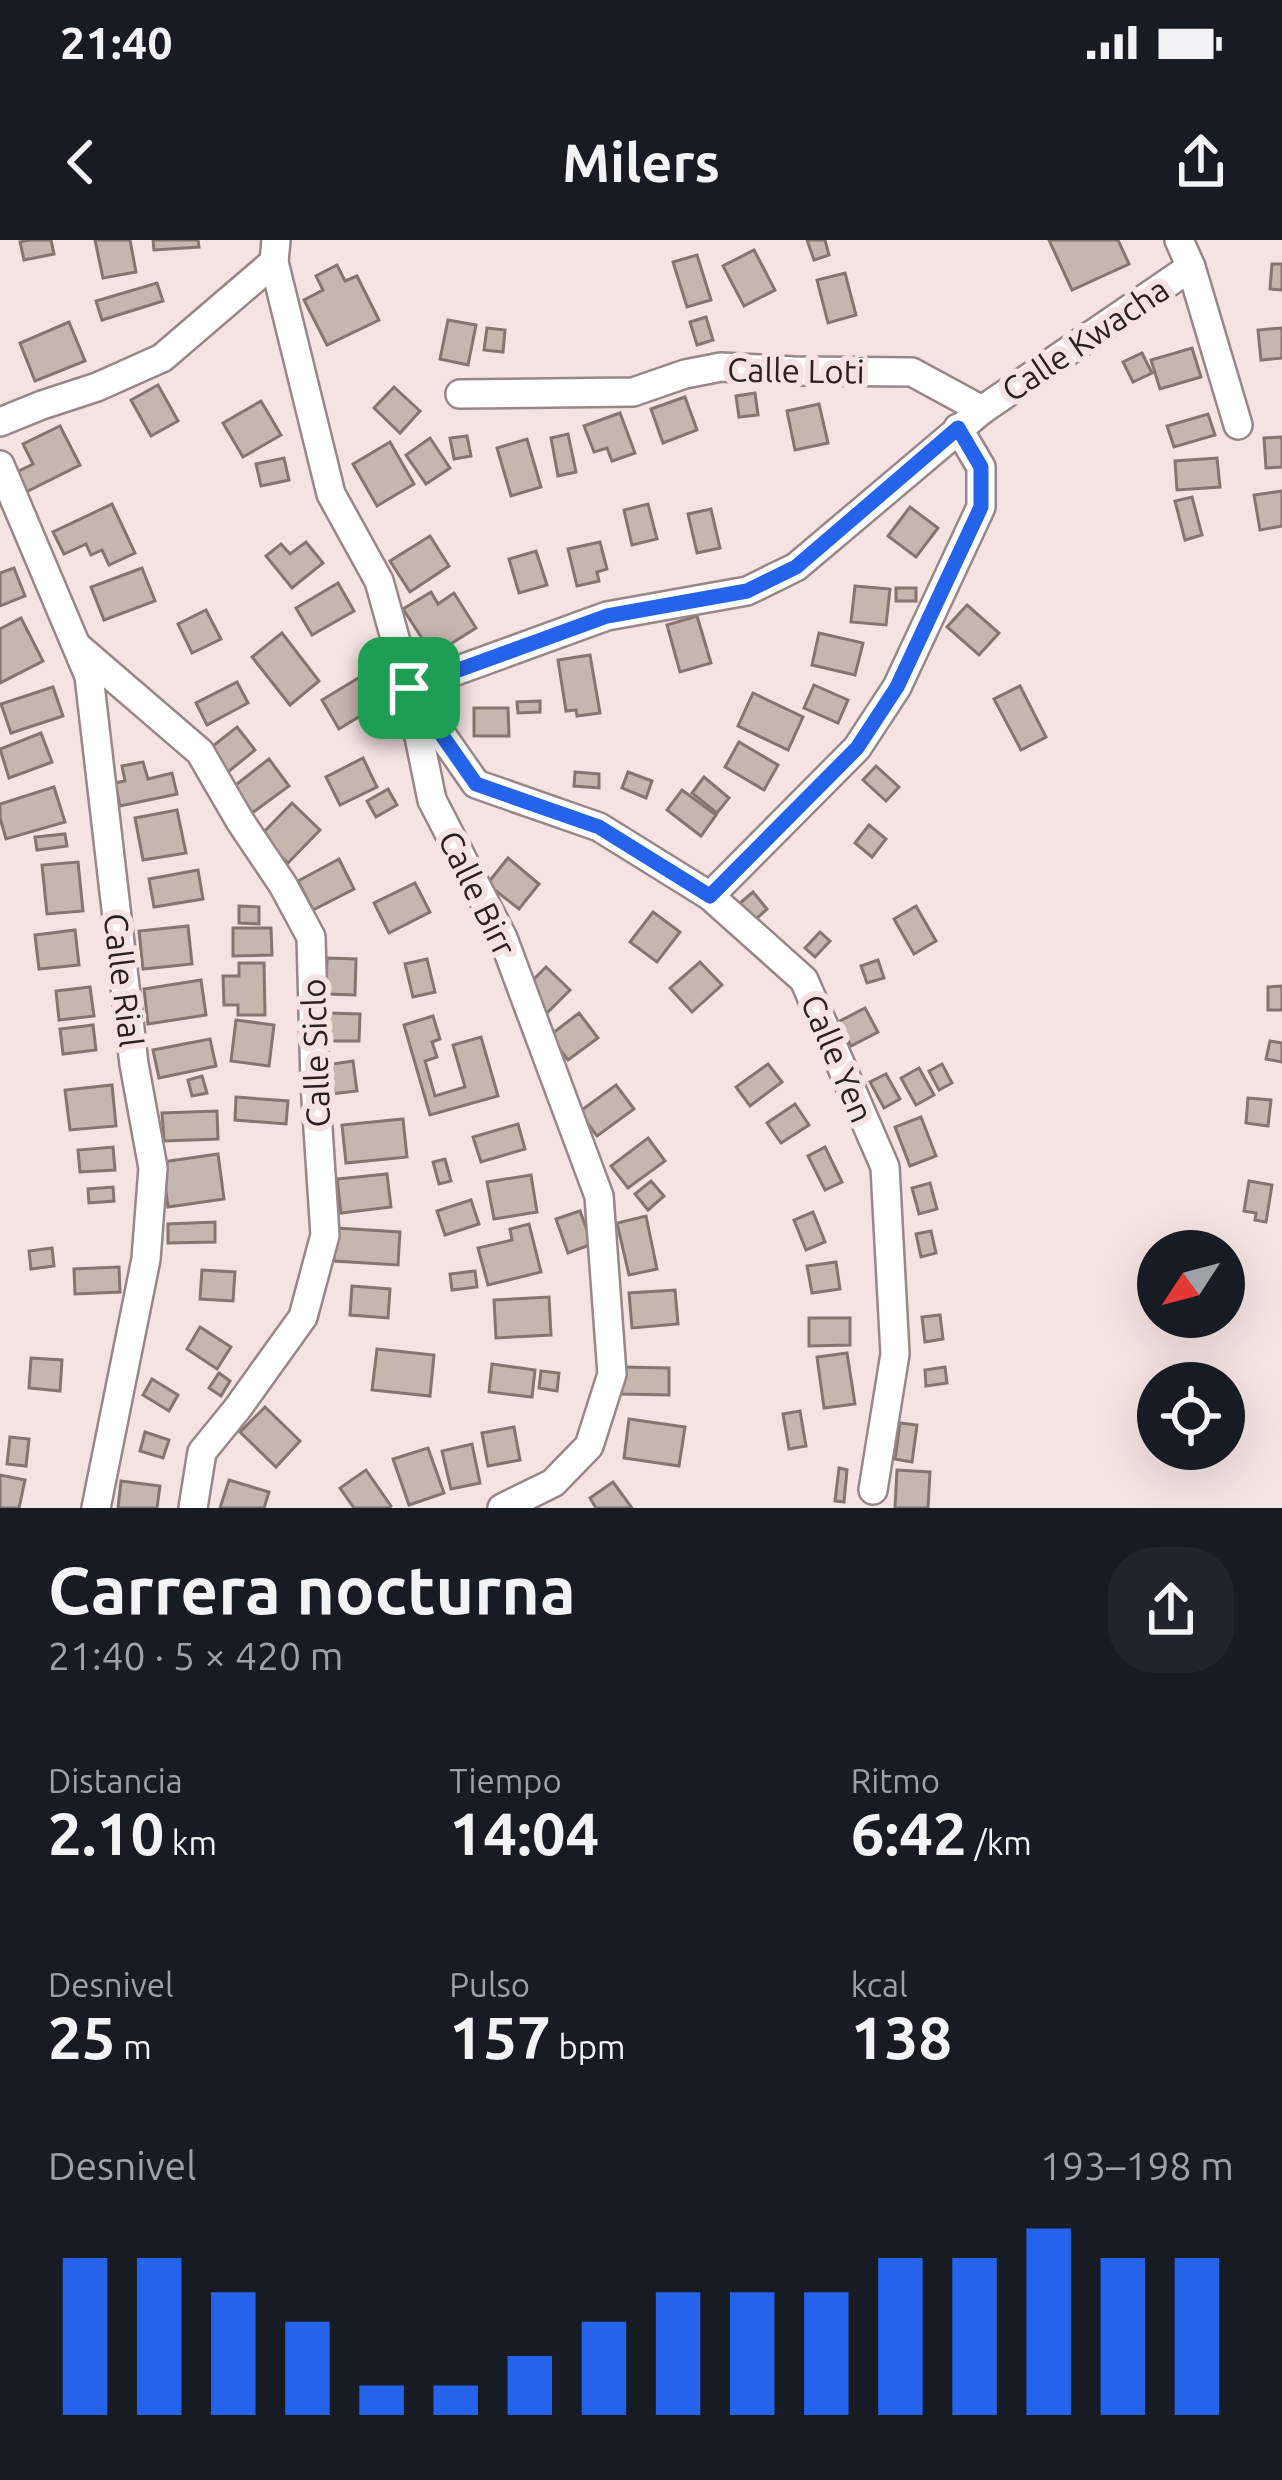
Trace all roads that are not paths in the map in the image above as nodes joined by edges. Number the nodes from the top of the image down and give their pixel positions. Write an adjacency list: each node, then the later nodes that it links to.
1 (1179, 240): 3 (street)
2 (274, 251): 6 (street); 11 (street, Calle Birr)
3 (1191, 267): 5 (street, Calle Kwacha); 7 (street)
4 (460, 394): 5 (street, Calle Loti)
5 (982, 410): 8 (street, Calle Kwacha)
6 (0, 422)
7 (1238, 425)
8 (958, 428): 11 (street, Calle Kwacha); 12 (street)
9 (0, 465): 10 (street, Calle Rial)
10 (78, 647): 14 (street, Calle Rial); 15 (street, Calle Siclo)
11 (409, 688): 12 (street, Calle Yen); 16 (street, Calle Birr)
12 (710, 896): 13 (street, Calle Yen)
13 (873, 1490)
14 (96, 1508)
15 (193, 1508)
16 (502, 1508)

